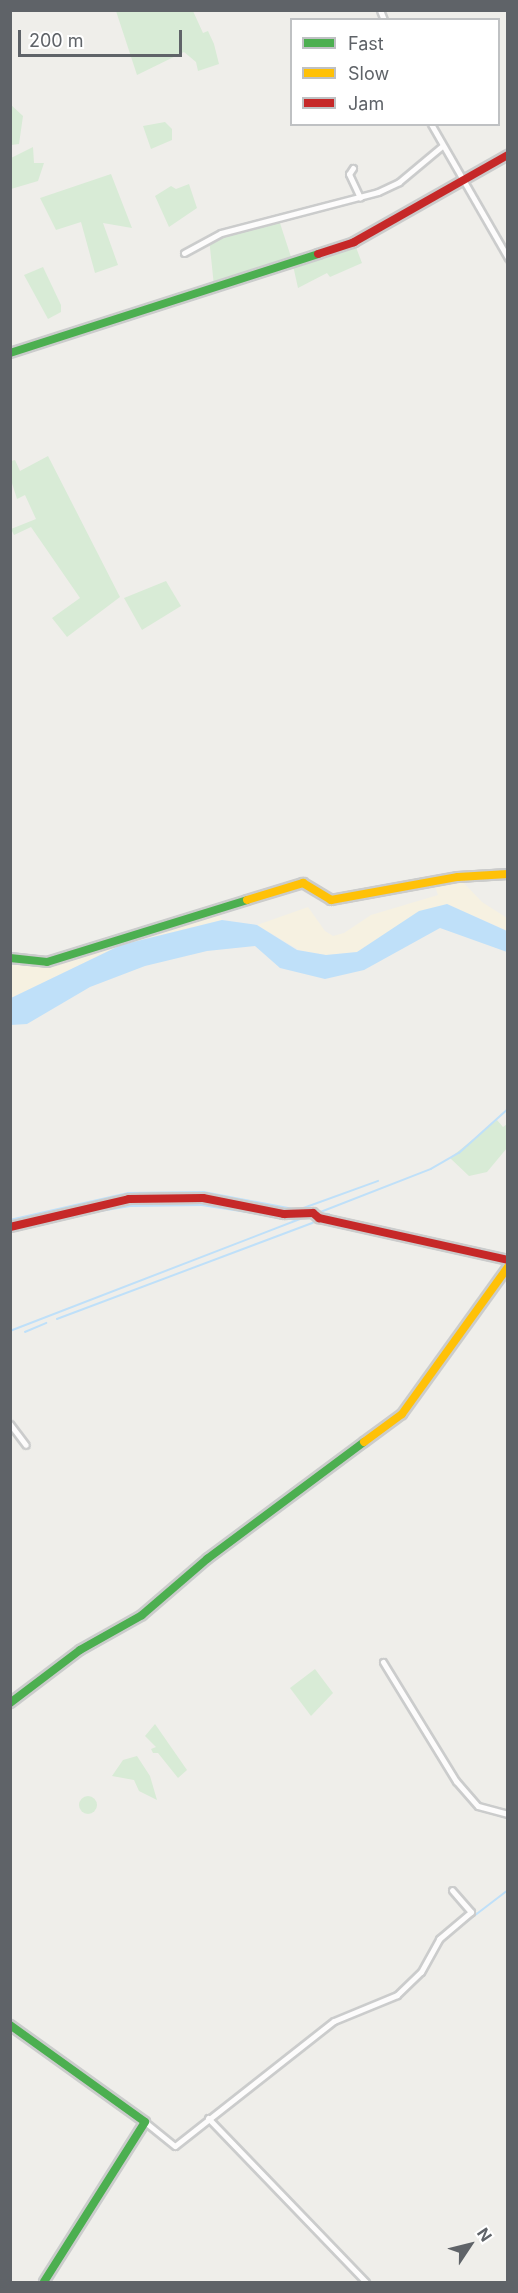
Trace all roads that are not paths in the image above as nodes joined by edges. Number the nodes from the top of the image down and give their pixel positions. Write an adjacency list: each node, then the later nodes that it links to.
1 (432, 126): 2 (street)
2 (441, 147): 5 (street); 6 (street)
3 (507, 154): 5 (street)
4 (352, 168): 6 (street)
5 (461, 181): 8 (street); 9 (street)
6 (360, 198): 7 (street)
7 (184, 253)
8 (507, 258)
9 (10, 353)
10 (507, 874): 11 (street)
11 (10, 958)
12 (10, 1227): 13 (street)
13 (507, 1260)
14 (507, 1267): 18 (street)
15 (10, 1425): 16 (street)
16 (26, 1445)
17 (383, 1662): 19 (street)
18 (10, 1703)
19 (507, 1814)
20 (452, 1890): 22 (street)
21 (10, 2025): 23 (street)
22 (208, 2118): 23 (street); 25 (street)
23 (145, 2122): 24 (street)
24 (44, 2283)
25 (366, 2283)

